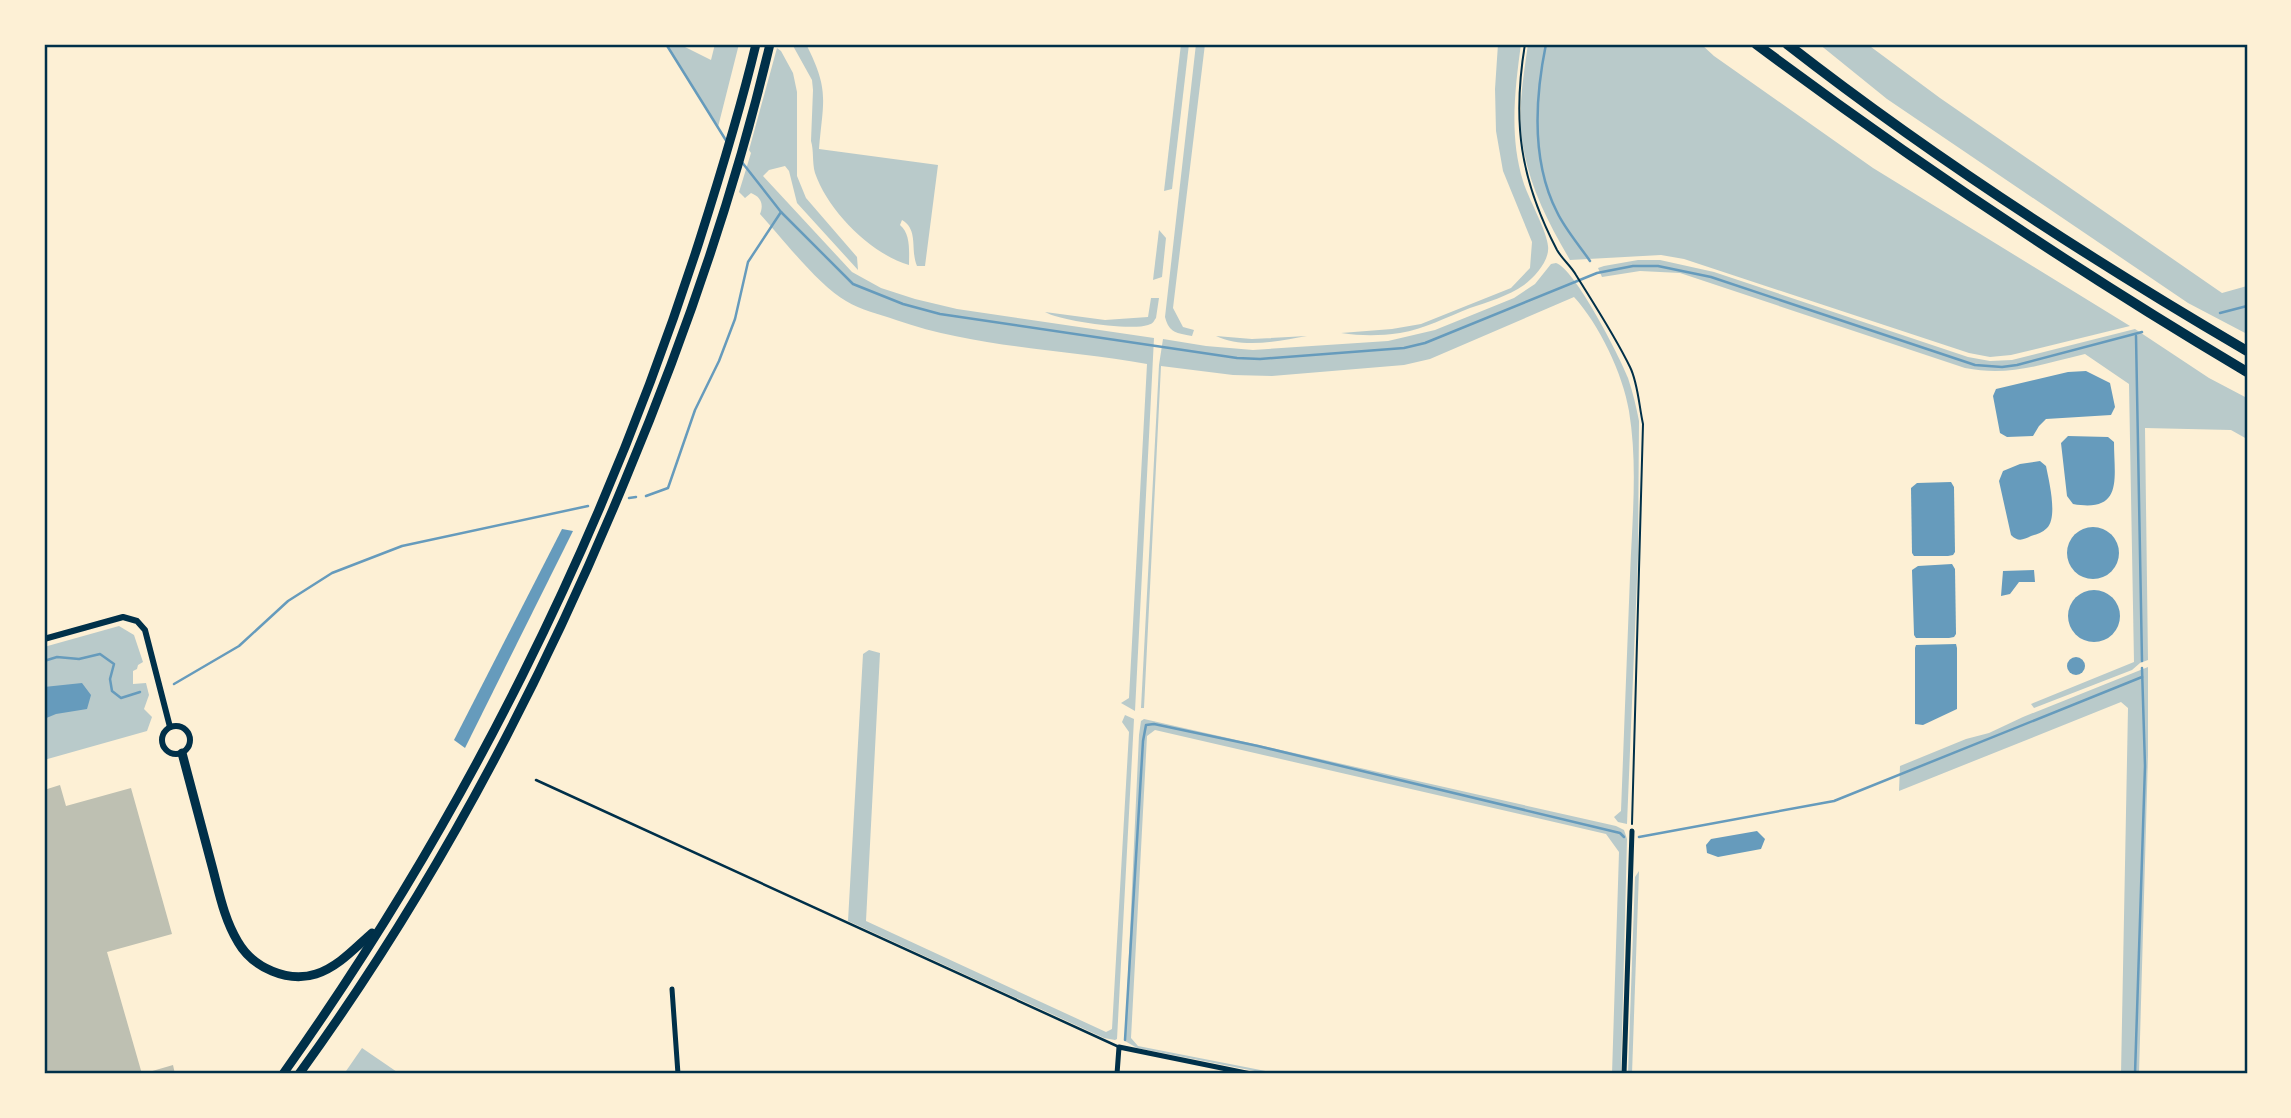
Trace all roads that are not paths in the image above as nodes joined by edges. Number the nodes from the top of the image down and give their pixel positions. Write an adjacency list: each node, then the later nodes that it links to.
1 (756, 44): 12 (highway)
2 (770, 44): 16 (highway)
3 (1756, 44): 6 (highway)
4 (1787, 44): 5 (highway)
5 (2247, 351)
6 (2247, 372)
7 (44, 639): 8 (street)
8 (170, 727): 9 (street); 9 (street)
9 (182, 752): 12 (highway)
10 (536, 780): 14 (lane)
11 (1632, 831): 20 (street)
12 (381, 925): 15 (highway)
13 (672, 989): 17 (street)
14 (1119, 1047): 18 (street); 19 (street)
15 (283, 1074)
16 (299, 1074)
17 (678, 1074)
18 (1117, 1074)
19 (1251, 1074)
20 (1625, 1074)

